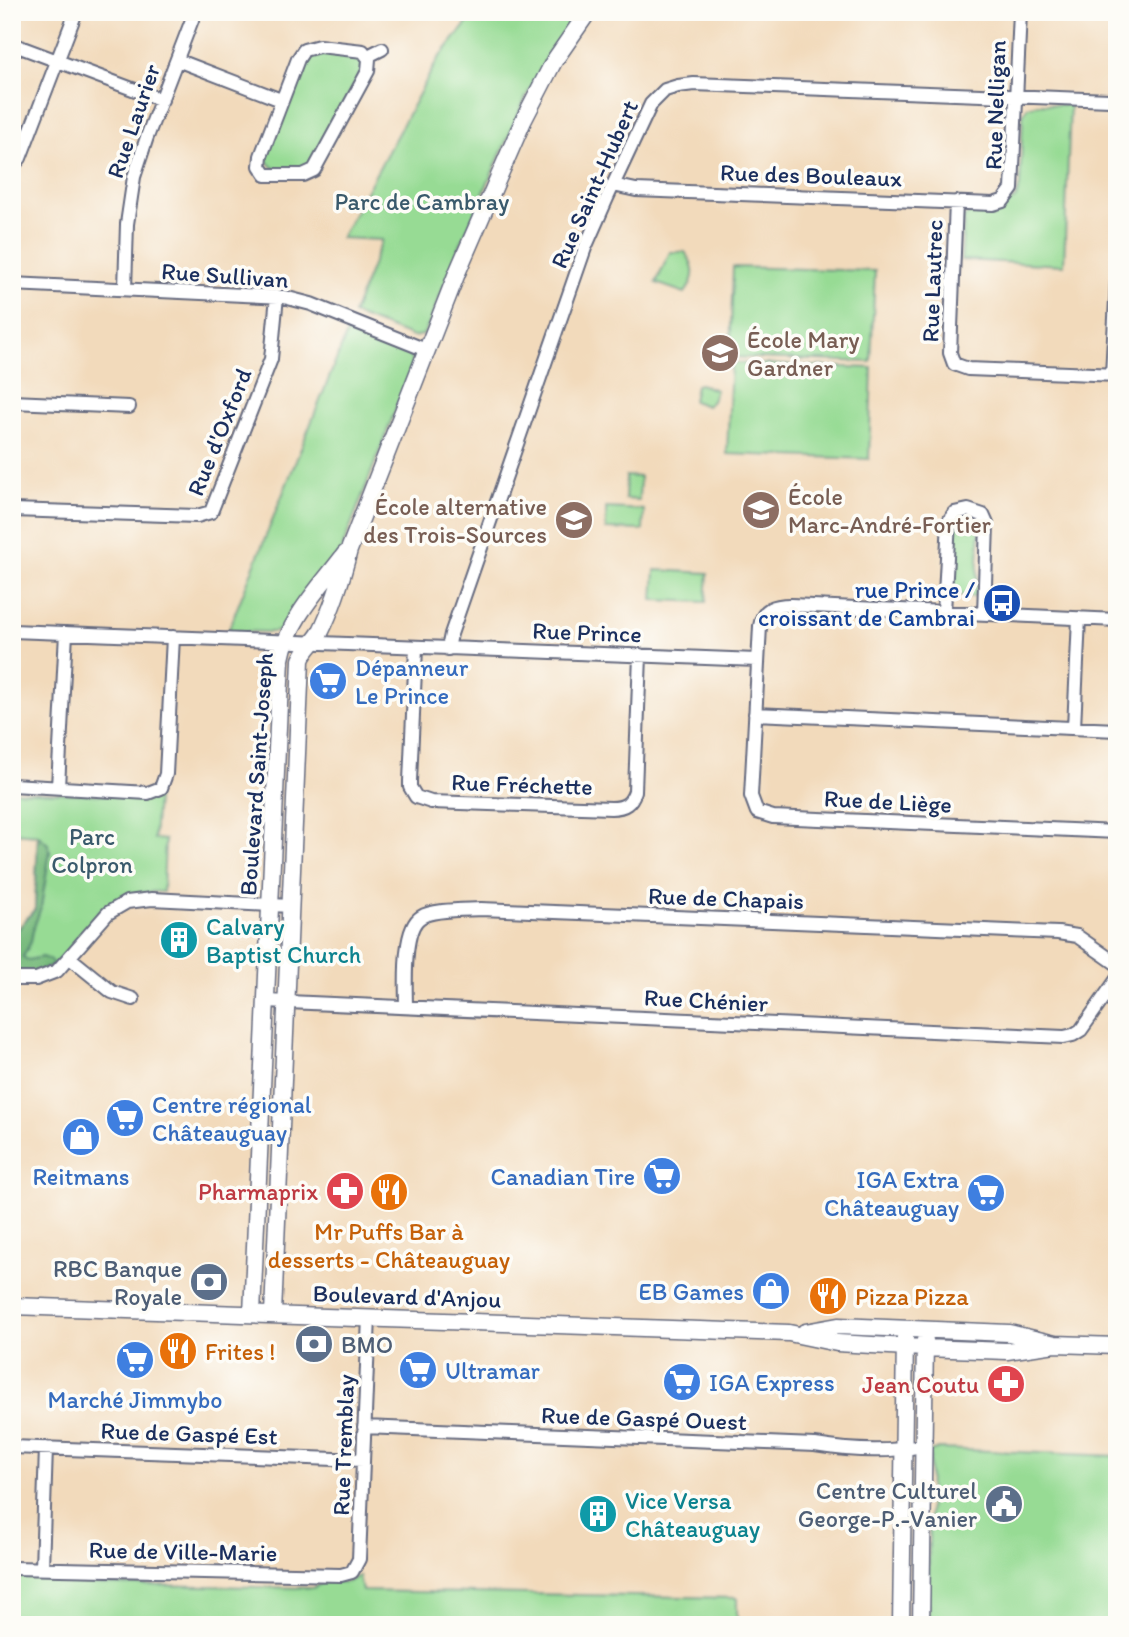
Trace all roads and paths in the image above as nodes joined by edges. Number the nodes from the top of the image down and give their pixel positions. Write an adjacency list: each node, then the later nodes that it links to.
1 (76, 12): 8 (street)
2 (195, 12): 9 (street, Rue Laurier)
3 (588, 12): 22 (street, Boulevard Saint-Joseph)
4 (1020, 12): 10 (street, Rue Nelligan)
5 (12, 44): 8 (street)
6 (382, 49): 7 (street)
7 (368, 56): 12 (street); 12 (street)
8 (57, 60): 11 (street); 14 (street)
9 (177, 60): 11 (street, Rue Laurier); 12 (street)
10 (1016, 96): 13 (street, Rue Saint-Hubert); 15 (street, Rue Saint-Hubert); 16 (street, Rue Nelligan)
11 (162, 100): 20 (street, Rue Laurier)
12 (281, 100)
13 (1117, 102)
14 (12, 167)
15 (613, 185): 17 (street, Rue des Bouleaux); 38 (street, Rue Saint-Hubert)
16 (1007, 198): 17 (street, Rue des Bouleaux)
17 (956, 202): 23 (street, Rue Lautrec)
18 (1117, 280): 23 (street)
19 (12, 284): 20 (street, Rue Sullivan)
20 (125, 289): 21 (street, Rue Sullivan)
21 (277, 296): 22 (street, Rue Sullivan); 26 (street, Rue d'Oxford)
22 (426, 350): 27 (street, Boulevard Saint-Joseph)
23 (1114, 375)
24 (12, 402): 25 (street)
25 (129, 407)
26 (12, 510)
27 (349, 550): 35 (street, Boulevard Saint-Joseph); 36 (street, Boulevard Saint-Joseph)
28 (944, 612): 29 (street); 29 (street); 40 (street)
29 (984, 614): 30 (street)
30 (1079, 618): 31 (street); 42 (street)
31 (1117, 620)
32 (12, 631): 33 (street, Rue Prince)
33 (66, 633): 34 (street, Rue Prince); 45 (street)
34 (173, 637): 35 (street, Rue Prince); 45 (street)
35 (287, 641): 36 (street, Rue Prince); 47 (street, Boulevard Saint-Joseph)
36 (311, 643): 37 (street, Rue Prince); 48 (street, Boulevard Saint-Joseph)
37 (416, 648): 38 (street, Rue Prince); 39 (street, Rue Fréchette)
38 (448, 649): 39 (street, Rue Prince)
39 (640, 655): 40 (street, Rue Prince)
40 (757, 660): 41 (street, Rue de Liège)
41 (755, 714): 42 (street); 46 (street, Rue de Liège)
42 (1074, 728): 43 (street)
43 (1117, 730)
44 (12, 785): 45 (street)
45 (58, 787)
46 (1117, 832)
47 (271, 905): 48 (street); 49 (street); 54 (street, Boulevard Saint-Joseph)
48 (290, 906): 55 (street, Boulevard Saint-Joseph)
49 (71, 958): 51 (street); 53 (street)
50 (1117, 964): 56 (street, Rue de Chapais)
51 (12, 979)
52 (1117, 979): 56 (street, Rue Chénier)
53 (133, 999)
54 (266, 1001): 55 (street, Rue Chénier); 57 (street, Boulevard Saint-Joseph)
55 (286, 1002): 56 (street, Rue Chénier); 58 (street, Boulevard Saint-Joseph)
56 (406, 1007)
57 (263, 1068): 58 (street); 59 (street, Boulevard Saint-Joseph)
58 (284, 1069): 60 (street, Boulevard Saint-Joseph)
59 (257, 1211): 60 (street); 62 (street, Boulevard Saint-Joseph)
60 (278, 1212): 63 (street, Boulevard Saint-Joseph)
61 (12, 1306): 62 (street, Boulevard d'Anjou)
62 (252, 1314): 63 (street, Boulevard d'Anjou)
63 (273, 1314): 64 (street, Boulevard d'Anjou)
64 (369, 1317): 67 (street, Boulevard d'Anjou); 72 (street, Rue Tremblay)
65 (905, 1328): 66 (street, Boulevard d'Anjou); 67 (street, Boulevard d'Anjou); 70 (street)
66 (925, 1329): 68 (street, Boulevard d'Anjou); 71 (street)
67 (799, 1333): 70 (street, Boulevard d'Anjou)
68 (1055, 1344): 69 (street, Boulevard d'Anjou); 71 (street, Boulevard d'Anjou)
69 (1117, 1346)
70 (904, 1347): 71 (street, Boulevard d'Anjou); 76 (street)
71 (925, 1348): 73 (street)
72 (365, 1427): 76 (street, Rue de Gaspé Ouest); 77 (street, Rue Tremblay)
73 (922, 1446): 76 (street, Rue de Gaspé Ouest); 79 (street)
74 (12, 1447): 75 (street, Rue de Gaspé Est)
75 (46, 1448): 77 (street, Rue de Gaspé Est); 83 (street)
76 (903, 1450): 78 (street)
77 (363, 1460): 84 (street, Rue Tremblay)
78 (902, 1506): 79 (street); 80 (street)
79 (921, 1507): 81 (street)
80 (901, 1560): 81 (street); 85 (street)
81 (921, 1560): 86 (street)
82 (12, 1568): 83 (street, Rue de Ville-Marie)
83 (42, 1568): 84 (street, Rue de Ville-Marie)
84 (352, 1572)
85 (901, 1621): 86 (street)
86 (921, 1621)

